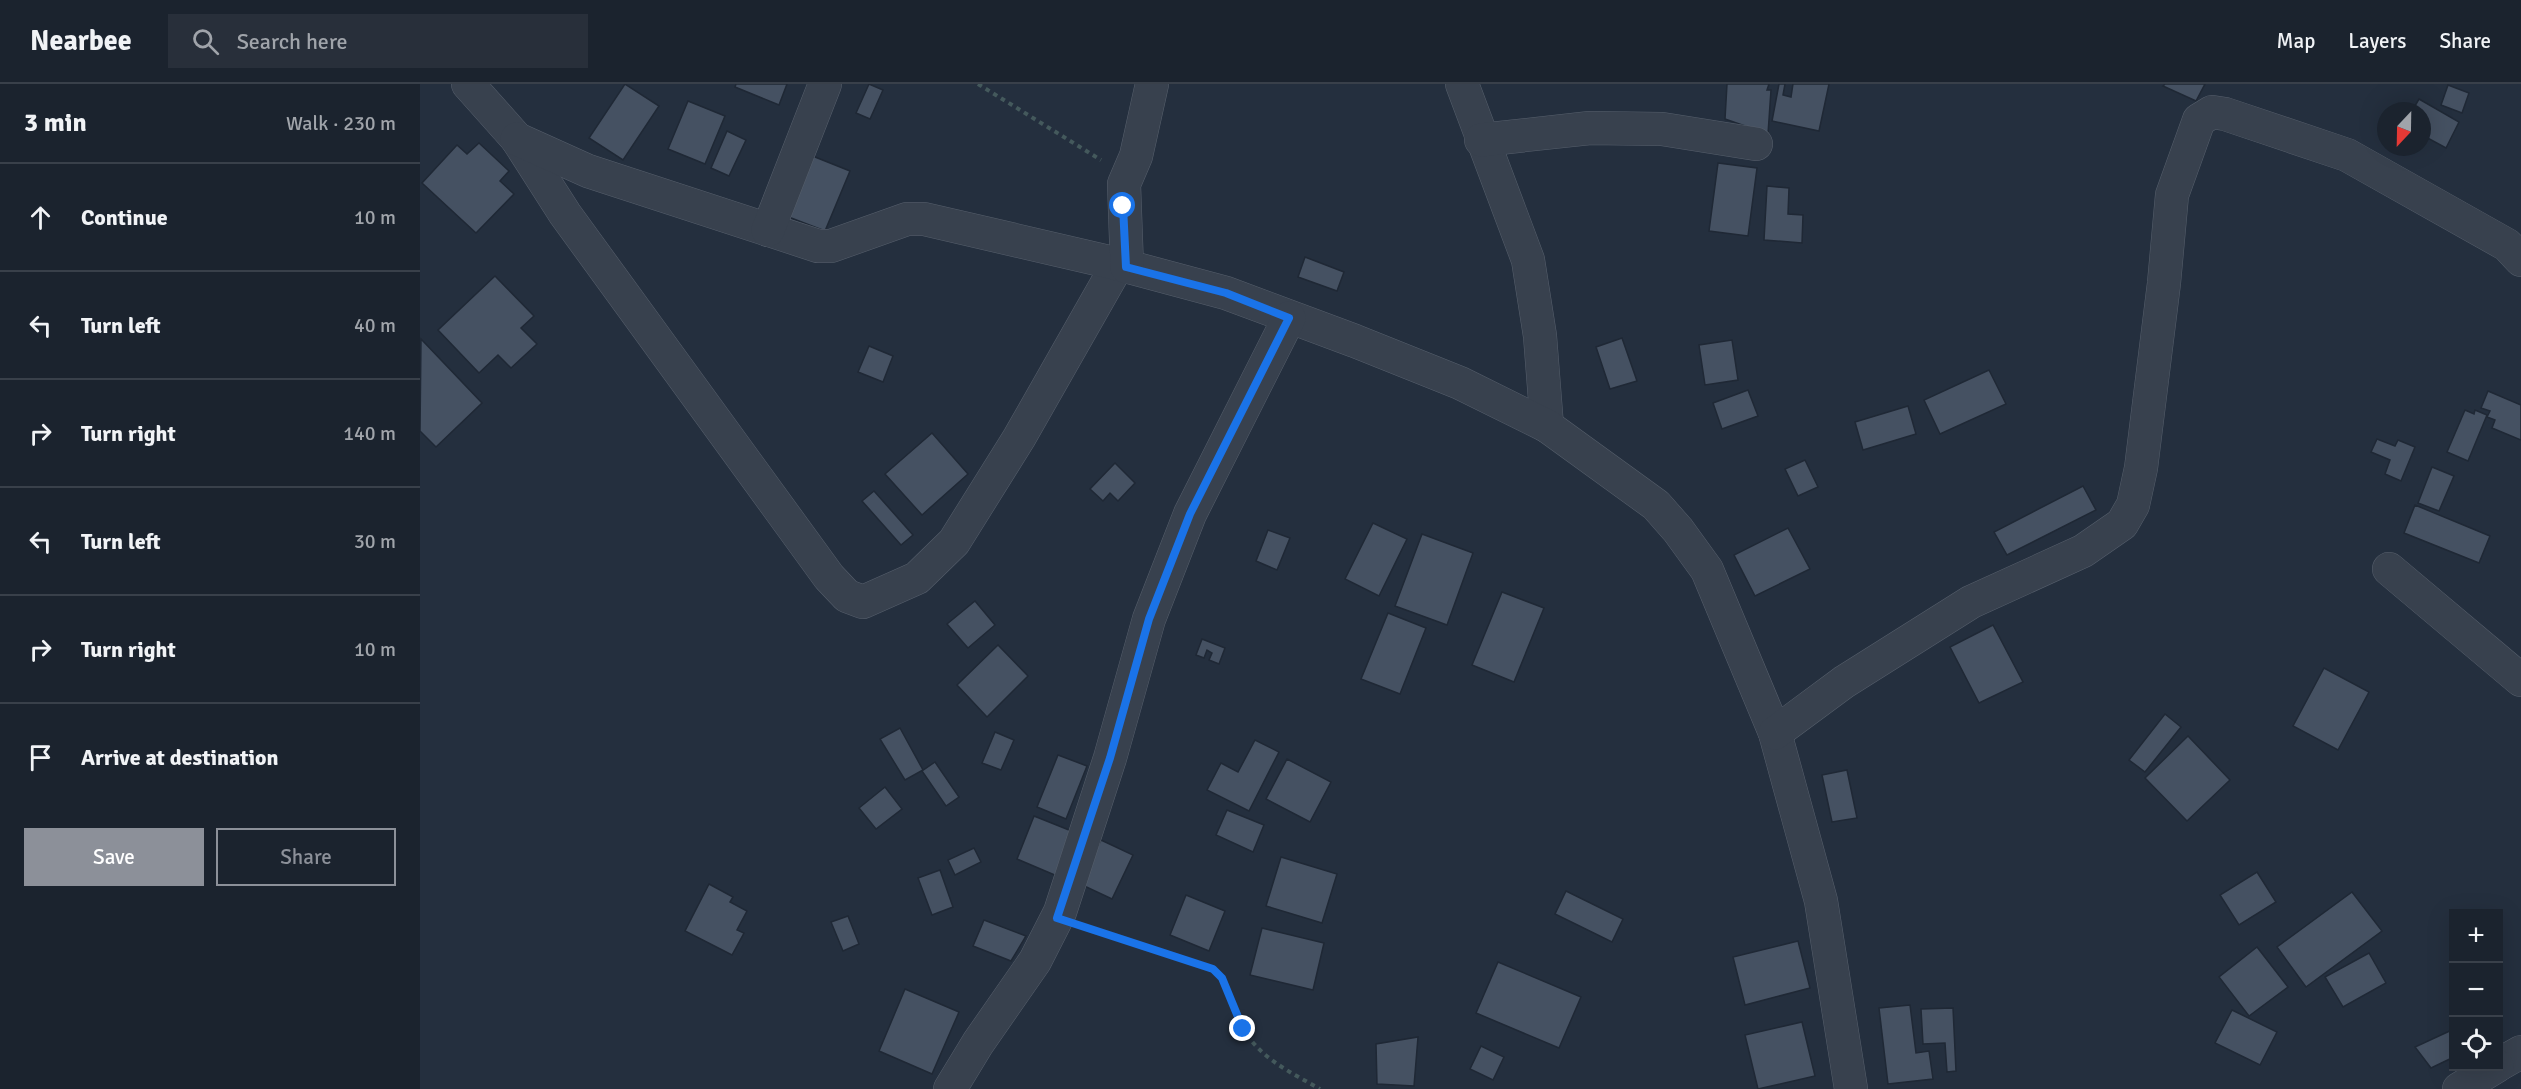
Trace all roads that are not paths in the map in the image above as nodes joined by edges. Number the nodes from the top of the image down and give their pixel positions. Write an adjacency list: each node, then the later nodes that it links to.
1 (468, 84): 5 (street)
2 (825, 84): 8 (street)
3 (1152, 84): 10 (street)
4 (1462, 84): 6 (street)
5 (517, 139): 8 (street); 10 (street)
6 (1482, 140): 7 (street); 12 (street)
7 (1756, 144)
8 (768, 230): 10 (street)
9 (2521, 260): 15 (street)
10 (1122, 265): 11 (street)
11 (1289, 318): 12 (street); 19 (street)
12 (1547, 426): 15 (street)
13 (2390, 569): 14 (street)
14 (2521, 680)
15 (1775, 733): 20 (street)
16 (2521, 1052): 17 (street)
17 (2503, 1063)
18 (2490, 1071): 21 (street)
19 (950, 1089)
20 (1851, 1089)
21 (2459, 1089)

